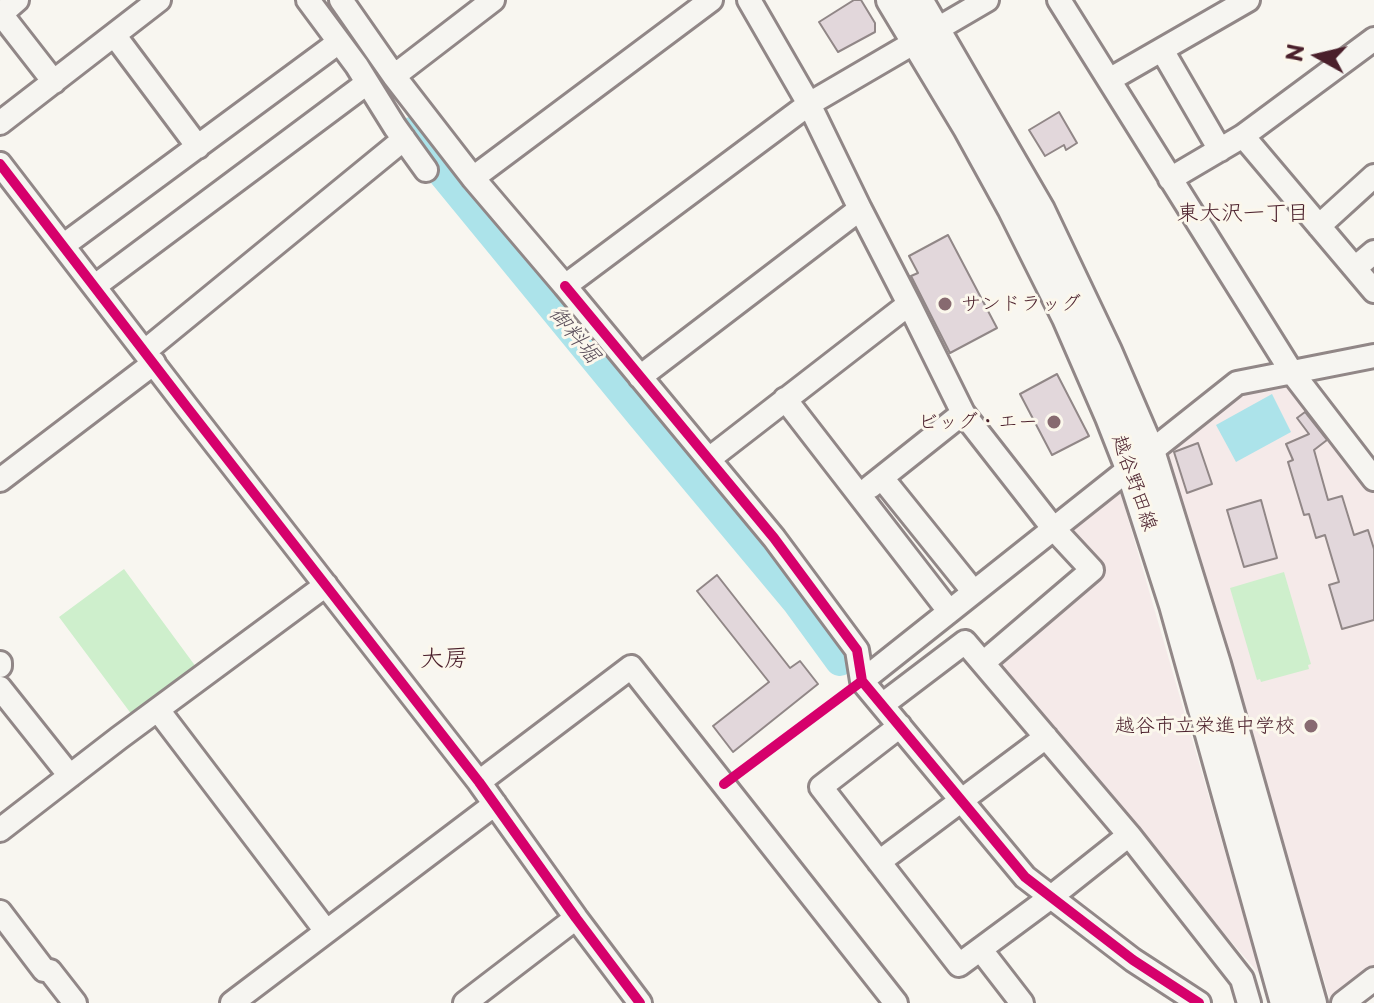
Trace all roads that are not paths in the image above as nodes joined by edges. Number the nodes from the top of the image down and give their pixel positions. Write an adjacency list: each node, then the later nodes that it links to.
1 (17, 0): 20 (street)
2 (159, 0): 20 (street)
3 (308, 0): 16 (street)
4 (341, 0): 18 (street)
5 (493, 0): 18 (street)
6 (711, 0): 31 (street)
7 (749, 0): 22 (street)
8 (891, 0): 13 (main road, 越谷野田線)
9 (918, 0): 13 (main road, 越谷野田線)
10 (987, 0): 13 (street)
11 (1059, 0): 19 (street)
12 (1248, 0): 17 (street)
13 (926, 36): 22 (street); 49 (main road, 越谷野田線)
14 (1374, 39): 24 (street)
15 (118, 40): 26 (street)
16 (339, 42): 21 (street); 26 (street)
17 (1162, 50): 19 (street); 27 (street)
18 (394, 76): 31 (street)
19 (1109, 80): 32 (street)
20 (54, 82): 23 (street)
21 (367, 83): 25 (street); 38 (street)
22 (809, 104): 33 (street); 39 (street)
23 (0, 123)
24 (1243, 136): 27 (street); 34 (street)
25 (404, 139): 29 (street); 43 (street)
26 (198, 147): 35 (street)
27 (1220, 150): 32 (street)
28 (0, 164): 35 (street)
29 (426, 170)
30 (1374, 176): 34 (street)
31 (473, 178): 39 (street)
32 (1170, 179): 44 (street)
33 (860, 209): 41 (street); 45 (street)
34 (1319, 226): 37 (street)
35 (64, 245): 38 (street)
36 (1374, 252): 37 (street)
37 (1355, 268): 40 (street)
38 (95, 286): 43 (street)
39 (565, 286): 45 (street)
40 (1374, 291)
41 (909, 304): 46 (street); 47 (street)
42 (1374, 356): 44 (street)
43 (149, 357): 52 (street); 55 (street)
44 (1291, 371): 49 (street); 51 (street)
45 (640, 377): 48 (street)
46 (785, 399): 48 (street); 53 (street)
47 (963, 413): 50 (street); 54 (street)
48 (709, 459): 59 (street)
49 (1140, 460): 54 (street); 86 (main road, 越谷野田線); 87 (main road, 越谷野田線)
50 (882, 478): 53 (street); 56 (street)
51 (1374, 479)
52 (0, 480)
53 (859, 495): 57 (street)
54 (1053, 528): 56 (street); 58 (street)
55 (326, 585): 62 (street); 66 (street)
56 (973, 591): 57 (street)
57 (949, 611): 59 (street)
58 (983, 663): 61 (street); 64 (street)
59 (862, 681): 61 (street)
60 (0, 688): 65 (street)
61 (882, 705): 63 (street)
62 (158, 710): 65 (street); 75 (street)
63 (900, 726): 67 (street); 71 (street)
64 (1046, 737): 67 (street); 70 (street)
65 (70, 776): 69 (street)
66 (479, 782): 68 (street); 83 (street)
67 (962, 801): 71 (street); 72 (street)
68 (495, 804): 74 (street); 75 (street)
69 (0, 830)
70 (1129, 835): 72 (street); 85 (street)
71 (879, 862): 76 (street)
72 (1051, 897): 76 (street); 78 (street)
73 (0, 912): 79 (street)
74 (576, 918): 81 (street); 82 (street)
75 (326, 931): 80 (street)
76 (981, 950): 84 (street)
77 (1374, 979): 88 (street)
78 (1184, 1000)
79 (75, 1003)
80 (232, 1003)
81 (465, 1003)
82 (640, 1003)
83 (896, 1003)
84 (1022, 1003)
85 (1249, 1003)
86 (1285, 1003)
87 (1312, 1003)
88 (1343, 1003)

